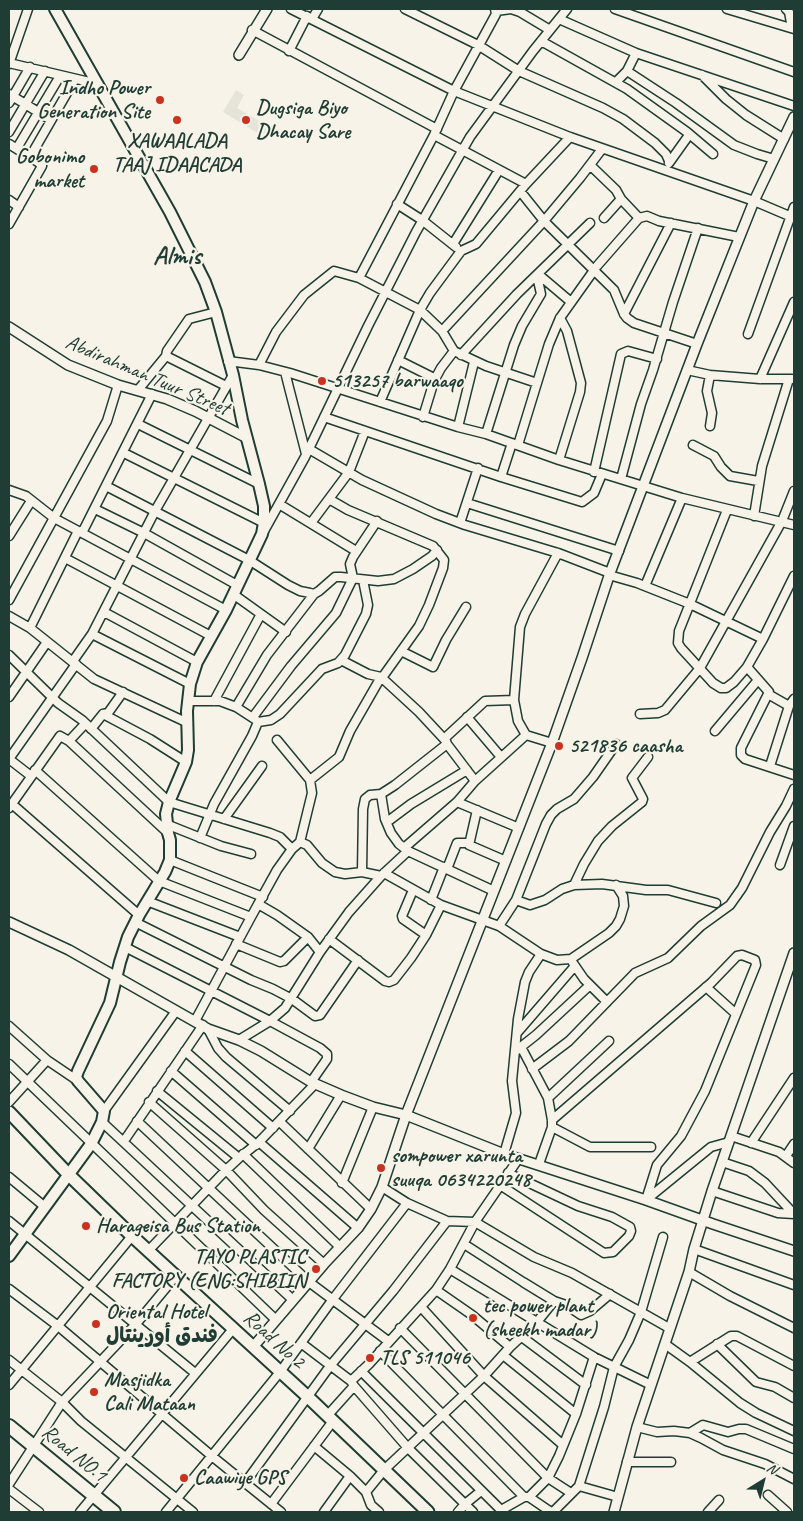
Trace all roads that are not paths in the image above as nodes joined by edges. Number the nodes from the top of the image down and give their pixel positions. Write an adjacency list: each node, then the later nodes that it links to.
1 (28, 9): 22 (street)
2 (55, 9): 32 (main road)
3 (267, 9): 15 (street)
4 (291, 9): 12 (street)
5 (318, 9): 12 (street)
6 (405, 9): 18 (street)
7 (567, 9): 13 (street)
8 (615, 9): 27 (street)
9 (727, 9): 14 (street)
10 (495, 10): 16 (street); 18 (street)
11 (789, 10): 14 (street)
12 (309, 17): 19 (street); 33 (street)
13 (559, 19): 16 (street); 20 (street)
14 (793, 29)
15 (252, 30): 19 (street); 21 (street)
16 (550, 30): 17 (street)
17 (541, 41): 25 (street); 31 (street)
18 (478, 44): 25 (street); 33 (street)
19 (289, 51): 42 (street)
20 (636, 53): 26 (street); 28 (street)
21 (239, 54)
22 (9, 63): 23 (street)
23 (30, 67): 24 (street); 34 (street)
24 (46, 71): 29 (street); 35 (street)
25 (519, 71): 37 (street); 53 (street)
26 (627, 71): 31 (street); 52 (street)
27 (794, 72)
28 (701, 74): 36 (street); 45 (street)
29 (60, 76): 30 (street); 38 (street)
30 (74, 79): 32 (street); 40 (street)
31 (616, 82): 43 (street)
32 (98, 84): 84 (main road)
33 (454, 91): 37 (street); 42 (street)
34 (10, 98): 35 (street)
35 (25, 105): 38 (street); 41 (street)
36 (794, 106)
37 (493, 107): 44 (street); 49 (street)
38 (38, 112): 40 (street); 47 (street)
39 (794, 117): 45 (street)
40 (51, 120): 51 (street)
41 (9, 132)
42 (436, 132): 49 (street); 61 (street)
43 (689, 136): 50 (street); 53 (street)
44 (570, 137): 48 (street); 57 (street)
45 (784, 139): 52 (street)
46 (9, 144): 47 (street)
47 (17, 148): 51 (street)
48 (602, 149): 54 (street); 56 (street)
49 (462, 151): 55 (street); 67 (street)
50 (713, 154)
51 (30, 157): 62 (street)
52 (774, 159): 60 (street)
53 (669, 161): 56 (street)
54 (590, 165): 58 (street); 68 (street)
55 (499, 170): 57 (street); 74 (street)
56 (666, 172): 60 (street)
57 (523, 187): 68 (street); 76 (street)
58 (621, 199): 65 (street); 66 (street)
59 (9, 200): 62 (street)
60 (754, 201): 64 (street); 73 (street)
61 (397, 204): 67 (street); 79 (street)
62 (19, 207): 71 (street)
63 (794, 207): 64 (street)
64 (792, 217): 90 (street)
65 (604, 218)
66 (639, 218): 70 (street); 77 (street)
67 (422, 220): 74 (street); 80 (street)
68 (544, 221): 75 (street); 88 (street)
69 (590, 223): 75 (street)
70 (672, 223): 72 (street); 85 (street)
71 (9, 224)
72 (698, 228): 73 (street); 89 (street)
73 (739, 237): 91 (street)
74 (453, 244): 76 (street)
75 (568, 245): 77 (street); 78 (street)
76 (462, 251): 83 (street)
77 (594, 270): 81 (street); 85 (street)
78 (538, 275): 81 (street); 92 (street); 100 (street)
79 (359, 278): 80 (street); 98 (street)
80 (385, 292): 83 (street); 110 (street)
81 (571, 302): 86 (street)
82 (794, 302): 105 (street)
83 (420, 310): 88 (street); 95 (street)
84 (216, 312): 93 (street); 96 (main road)
85 (624, 314): 89 (street)
86 (560, 318): 107 (street); 128 (street)
87 (9, 327): 108 (street, Abdirahman Tuur Street)
88 (442, 331): 92 (street)
89 (664, 333): 91 (street); 94 (street)
90 (748, 334)
91 (697, 344): 99 (street)
92 (457, 353): 97 (street); 104 (street)
93 (166, 356): 109 (street); 111 (street)
94 (657, 359): 131 (street); 134 (street)
95 (398, 360): 104 (street); 113 (street)
96 (228, 361): 98 (street); 103 (main road)
97 (474, 362): 100 (street); 119 (street)
98 (259, 365): 101 (street)
99 (687, 370): 102 (street); 138 (street)
100 (505, 371): 107 (street); 121 (street)
101 (285, 372): 110 (street); 126 (street)
102 (710, 374): 105 (street); 118 (street)
103 (233, 375): 109 (street); 122 (main road)
104 (436, 379): 115 (street)
105 (760, 379): 106 (street)
106 (792, 379): 135 (street)
107 (537, 383): 123 (street)
108 (118, 385): 111 (street, Abdirahman Tuur Street); 150 (street)
109 (226, 386): 116 (street)
110 (339, 388): 113 (street); 114 (street)
111 (138, 390): 112 (street, Abdirahman Tuur Street)
112 (152, 394): 116 (street, Abdirahman Tuur Street); 117 (street)
113 (380, 402): 115 (street)
114 (324, 416): 120 (street); 126 (street)
115 (423, 417): 119 (street)
116 (208, 418): 122 (street, Abdirahman Tuur Street); 125 (street)
117 (138, 424): 125 (street); 127 (street)
118 (710, 426)
119 (458, 428): 121 (street)
120 (365, 431): 129 (street); 130 (street)
121 (486, 434): 123 (street)
122 (247, 438): 136 (main road)
123 (515, 444): 128 (street); 132 (street)
124 (693, 445): 135 (street)
125 (190, 449): 133 (street); 136 (street)
126 (308, 451): 130 (street); 145 (street)
127 (124, 453): 133 (street); 137 (street)
128 (559, 460): 131 (street)
129 (478, 468): 132 (street); 144 (street)
130 (349, 472): 142 (street); 154 (street)
131 (598, 472): 132 (street); 134 (street)
132 (501, 477)
133 (174, 478): 147 (street); 156 (street)
134 (621, 479): 138 (street)
135 (758, 481): 149 (street)
136 (259, 484): 156 (main road)
137 (106, 486): 146 (street); 147 (street)
138 (643, 487): 141 (street); 162 (street)
139 (9, 490): 143 (street)
140 (794, 491): 152 (street)
141 (682, 498): 148 (street); 172 (street)
142 (329, 500): 151 (street); 153 (street)
143 (31, 501): 150 (street); 159 (street)
144 (467, 503): 154 (street); 162 (street)
145 (279, 504): 153 (street); 156 (street)
146 (95, 509): 157 (street); 158 (street)
147 (155, 510): 158 (street); 166 (street)
148 (726, 510): 149 (street); 176 (street)
149 (754, 516): 152 (street)
150 (54, 518): 157 (street); 175 (street)
151 (377, 521): 160 (street); 161 (street)
152 (782, 521): 155 (street); 182 (street)
153 (311, 523): 161 (street)
154 (460, 523): 163 (street)
155 (794, 525)
156 (263, 529): 166 (main road)
157 (80, 532): 164 (street); 165 (street)
158 (144, 533): 165 (street); 173 (street)
159 (9, 536)
160 (437, 550): 170 (street); 189 (street)
161 (356, 551): 169 (street)
162 (619, 551): 167 (street)
163 (558, 553): 167 (street); 207 (street)
164 (66, 558): 171 (street); 183 (street)
165 (129, 558): 171 (street); 178 (street)
166 (249, 560): 173 (main road); 174 (street)
167 (609, 574): 172 (street); 223 (street)
168 (794, 576): 187 (street)
169 (353, 578): 170 (street); 174 (street); 215 (street)
170 (364, 580): 191 (street)
171 (116, 586): 179 (street); 186 (street)
172 (645, 586): 176 (street)
173 (235, 590): 178 (main road); 180 (street)
174 (314, 594): 184 (street)
175 (9, 600)
176 (690, 604): 182 (street); 195 (street)
177 (466, 607): 189 (street)
178 (226, 610): 186 (main road)
179 (104, 612): 185 (street); 192 (street)
180 (261, 614): 184 (street); 209 (street)
181 (9, 616): 183 (street)
182 (725, 620): 187 (street); 195 (street)
183 (30, 628): 188 (street)
184 (286, 632): 211 (street)
185 (92, 634): 193 (street); 200 (street)
186 (211, 636): 192 (main road)
187 (763, 639): 194 (street)
188 (47, 642): 193 (street); 196 (street)
189 (401, 651): 197 (street)
190 (9, 655): 196 (street)
191 (341, 660): 197 (street); 215 (street)
192 (197, 662): 200 (main road)
193 (75, 663): 202 (street); 205 (street)
194 (746, 667): 195 (street); 199 (street)
195 (700, 668): 213 (street)
196 (27, 671): 201 (street); 205 (street)
197 (381, 677): 222 (street); 234 (street)
198 (9, 680): 201 (street)
199 (758, 680): 203 (street); 218 (street)
200 (190, 684): 208 (main road)
201 (17, 685): 204 (street)
202 (123, 692): 212 (street); 216 (street)
203 (768, 694): 210 (street); 230 (street)
204 (9, 697)
205 (53, 697): 217 (street); 227 (street)
206 (794, 699): 210 (street)
207 (514, 700): 214 (street); 219 (street)
208 (188, 701): 209 (street); 216 (main road)
209 (214, 701): 211 (street)
210 (789, 706): 230 (street)
211 (236, 707): 215 (street)
212 (103, 714): 217 (street); 228 (street)
213 (640, 714)
214 (468, 717): 222 (street); 225 (street)
215 (256, 719): 243 (street)
216 (188, 723): 228 (main road)
217 (88, 726): 221 (street); 238 (street)
218 (715, 731)
219 (526, 735): 223 (street); 225 (street)
220 (277, 740): 234 (street)
221 (69, 741): 232 (street); 247 (street)
222 (446, 742): 231 (street); 237 (street)
223 (552, 743): 248 (street)
224 (616, 744): 268 (street)
225 (501, 757): 235 (street)
226 (648, 757): 262 (street)
227 (9, 759): 232 (street)
228 (186, 762): 238 (main road)
229 (262, 766): 244 (street)
230 (770, 766): 233 (street)
231 (467, 770): 235 (street); 245 (street)
232 (33, 773): 240 (street); 261 (street)
233 (794, 775)
234 (310, 780): 250 (street)
235 (475, 780): 239 (street)
236 (794, 789): 241 (street)
237 (381, 794): 245 (street); 259 (street)
238 (169, 802): 243 (street); 247 (main road)
239 (458, 802): 242 (street); 253 (street)
240 (10, 806): 273 (street)
241 (790, 807): 293 (street)
242 (477, 810): 248 (street); 251 (street)
243 (209, 814): 244 (street); 249 (street)
244 (224, 819): 252 (street)
245 (386, 822): 253 (street)
246 (794, 826): 257 (street)
247 (167, 828): 249 (street); 255 (main road)
248 (519, 828): 256 (street)
249 (200, 838): 254 (street)
250 (300, 842): 252 (street); 259 (street)
251 (468, 843): 256 (street); 258 (street)
252 (292, 848): 269 (street)
253 (406, 849): 258 (street); 260 (street)
254 (252, 854)
255 (170, 860): 261 (main road); 269 (street)
256 (506, 862): 265 (street)
257 (780, 865)
258 (445, 868): 265 (street); 267 (street)
259 (362, 872): 260 (street)
260 (383, 875): 264 (street); 279 (street)
261 (159, 881): 266 (main road); 272 (street)
262 (574, 885): 263 (street); 268 (street)
263 (616, 885): 270 (street); 286 (street)
264 (413, 890): 267 (street); 277 (street)
265 (494, 891): 274 (street)
266 (147, 900): 273 (main road); 280 (street)
267 (431, 900): 271 (street)
268 (516, 900): 276 (street)
269 (260, 901): 272 (street); 278 (street)
270 (716, 903)
271 (441, 905): 274 (street); 277 (street)
272 (251, 917): 280 (street)
273 (137, 918): 281 (main road); 287 (street)
274 (482, 920): 276 (street); 321 (street)
275 (9, 922): 288 (street)
276 (499, 926): 283 (street)
277 (426, 935): 285 (street)
278 (308, 937): 280 (street); 282 (street)
279 (329, 939): 282 (street); 285 (street)
280 (238, 941): 287 (street)
281 (125, 947): 288 (main road); 291 (street)
282 (320, 952): 292 (street)
283 (541, 954): 286 (street); 299 (street)
284 (794, 954): 327 (street)
285 (358, 960): 292 (street)
286 (573, 963): 289 (street); 299 (street)
287 (225, 967): 291 (street); 292 (street)
288 (116, 976): 294 (street); 310 (main road)
289 (590, 985): 293 (street); 302 (street)
290 (706, 987): 295 (street); 295 (street); 325 (street)
291 (212, 990): 296 (street); 297 (street)
292 (292, 999): 296 (street)
293 (607, 1002): 306 (street)
294 (176, 1011): 297 (street); 318 (street)
295 (736, 1014): 351 (street)
296 (270, 1021): 300 (street); 311 (street)
297 (202, 1025): 300 (street); 303 (street); 319 (street)
298 (9, 1026): 304 (street)
299 (517, 1033): 302 (street)
300 (239, 1040): 311 (street)
301 (609, 1041): 314 (street)
302 (518, 1050): 306 (street); 335 (street)
303 (185, 1051): 307 (street); 326 (street)
304 (47, 1060): 309 (street); 310 (street)
305 (9, 1064): 309 (street)
306 (532, 1069): 314 (street)
307 (171, 1070): 312 (street); 331 (street)
308 (794, 1078): 329 (street)
309 (28, 1081): 315 (street); 330 (street)
310 (78, 1081): 318 (main road)
311 (313, 1083): 313 (street); 319 (street)
312 (157, 1091): 316 (street); 336 (street)
313 (341, 1095): 317 (street); 334 (street)
314 (548, 1098): 325 (street)
315 (9, 1102)
316 (149, 1102): 322 (street); 342 (street)
317 (372, 1107): 321 (street); 346 (street)
318 (104, 1111): 323 (main road)
319 (290, 1111): 324 (street)
320 (9, 1112): 344 (main road, Road No 2)
321 (406, 1115): 335 (street); 348 (street)
322 (137, 1120): 328 (street); 349 (street)
323 (102, 1122): 328 (street); 330 (main road)
324 (280, 1122): 326 (street); 334 (street)
325 (552, 1124): 333 (street); 341 (street)
326 (273, 1128): 331 (street)
327 (730, 1139): 329 (street); 339 (street); 351 (street)
328 (124, 1141): 353 (street)
329 (751, 1143): 337 (street)
330 (91, 1144): 344 (main road); 361 (street)
331 (257, 1144): 336 (street); 362 (street)
332 (794, 1144): 337 (street)
333 (651, 1147)
334 (308, 1149): 346 (street)
335 (504, 1154): 338 (street)
336 (241, 1156): 342 (street); 367 (street)
337 (786, 1156): 340 (street)
338 (519, 1158): 341 (street); 343 (street)
339 (722, 1162): 350 (street); 356 (street)
340 (794, 1163)
341 (539, 1164): 351 (street)
342 (226, 1170): 349 (street); 372 (street)
343 (508, 1173): 347 (street); 347 (street)
344 (69, 1175): 354 (main road); 364 (main road, Road No 2)
345 (9, 1177): 354 (street)
346 (342, 1183): 355 (street)
347 (500, 1186): 360 (street)
348 (382, 1187): 352 (street); 355 (street)
349 (208, 1188): 353 (street); 376 (street)
350 (712, 1191): 356 (street); 359 (street)
351 (646, 1200): 359 (street)
352 (407, 1203): 358 (street); 382 (street)
353 (192, 1206): 361 (street); 383 (street)
354 (45, 1207): 363 (main road)
355 (372, 1209): 362 (street)
356 (794, 1213)
357 (9, 1221): 363 (street)
358 (447, 1221): 360 (street); 390 (street)
359 (703, 1221): 368 (street); 370 (street)
360 (475, 1222): 366 (street); 381 (street)
361 (175, 1223): 369 (street); 387 (street)
362 (358, 1228): 367 (street)
363 (25, 1233): 371 (main road); 378 (street)
364 (132, 1236): 369 (main road, Road No 2); 378 (street)
365 (663, 1237): 386 (street)
366 (464, 1244): 373 (street); 384 (street)
367 (340, 1247): 372 (street)
368 (694, 1249): 374 (street); 377 (street)
369 (148, 1251): 375 (main road, Road No 2)
370 (794, 1251)
371 (9, 1256)
372 (324, 1264): 376 (street)
373 (450, 1269): 380 (street); 388 (street)
374 (688, 1272): 393 (street); 394 (street)
375 (175, 1277): 389 (street); 395 (main road, Road No 2)
376 (309, 1282): 382 (street); 383 (street)
377 (794, 1285)
378 (89, 1287): 389 (street); 391 (street)
379 (9, 1289): 391 (street)
380 (436, 1290): 385 (street); 401 (street)
381 (610, 1294): 384 (street); 386 (street)
382 (332, 1299): 390 (street); 398 (street)
383 (293, 1300): 387 (street)
384 (554, 1301): 388 (street)
385 (421, 1307): 392 (street); 416 (street)
386 (641, 1312): 393 (street); 411 (street)
387 (276, 1320): 402 (street)
388 (536, 1322): 396 (street); 405 (street)
389 (136, 1324): 408 (street); 415 (street)
390 (365, 1324): 397 (street); 409 (street)
391 (58, 1326): 408 (street); 412 (street)
392 (400, 1328): 397 (street); 421 (street)
393 (669, 1328): 399 (street)
394 (794, 1328)
395 (233, 1329): 402 (main road, Road No 2); 415 (street)
396 (522, 1337): 401 (street); 419 (street)
397 (388, 1341): 403 (street)
398 (302, 1343): 409 (street); 413 (street)
399 (665, 1344): 407 (street); 420 (street)
400 (717, 1344): 407 (street); 410 (street); 423 (street)
401 (510, 1346): 404 (street)
402 (252, 1347): 413 (main road, Road No 2)
403 (380, 1350): 414 (street); 426 (street)
404 (503, 1355): 416 (street); 427 (street)
405 (594, 1356): 411 (street); 419 (street)
406 (9, 1360): 412 (street)
407 (690, 1362): 431 (street)
408 (101, 1363): 424 (street); 425 (street)
409 (330, 1366): 417 (street); 422 (street)
410 (794, 1366)
411 (614, 1367): 420 (street); 450 (street)
412 (20, 1370): 418 (street); 424 (street)
413 (280, 1372): 422 (main road, Road No 2); 439 (street)
414 (362, 1372): 417 (street); 433 (street)
415 (195, 1373): 425 (street)
416 (484, 1376): 421 (street); 434 (street)
417 (352, 1383): 428 (street); 437 (street)
418 (9, 1385)
419 (586, 1385): 427 (street)
420 (650, 1385): 430 (street)
421 (466, 1393): 426 (street); 446 (street)
422 (308, 1397): 428 (main road, Road No 2); 448 (street)
423 (794, 1398)
424 (62, 1402): 435 (street); 440 (street)
425 (162, 1414): 439 (street); 440 (street)
426 (442, 1414): 433 (street); 457 (street)
427 (576, 1414): 434 (street)
428 (330, 1418): 436 (street); 443 (main road, Road No 2)
429 (9, 1426): 435 (highway, Road NO.1)
430 (637, 1427): 432 (street); 441 (street)
431 (794, 1431)
432 (690, 1433): 438 (street); 447 (street)
433 (424, 1434): 437 (street); 452 (street)
434 (563, 1444): 446 (street)
435 (33, 1446): 444 (street); 456 (highway, Road NO.1)
436 (314, 1446): 445 (street); 461 (street)
437 (408, 1448): 443 (street); 462 (street)
438 (794, 1449)
439 (213, 1457): 448 (street); 459 (street)
440 (128, 1458): 456 (street); 459 (street)
441 (627, 1462): 442 (street); 458 (street)
442 (671, 1462)
443 (384, 1470): 453 (street); 472 (main road, Road No 2)
444 (12, 1471): 449 (street)
445 (350, 1476): 453 (street); 470 (street)
446 (548, 1478): 454 (street); 457 (street)
447 (794, 1479)
448 (245, 1483): 461 (street)
449 (9, 1484)
450 (579, 1486): 454 (street); 458 (street)
451 (9, 1489): 464 (street)
452 (481, 1491): 457 (street); 462 (street)
453 (366, 1492): 463 (street)
454 (571, 1493): 475 (street)
455 (768, 1495): 478 (street)
456 (94, 1496): 465 (street); 466 (highway, Road NO.1)
457 (527, 1497): 475 (street)
458 (618, 1497): 476 (street)
459 (177, 1500): 467 (street); 468 (street)
460 (719, 1500): 477 (street)
461 (271, 1504): 469 (street)
462 (465, 1504): 473 (street); 474 (street)
463 (368, 1509): 471 (street)
464 (39, 1512)
465 (80, 1512)
466 (114, 1512)
467 (166, 1512)
468 (193, 1512)
469 (282, 1512)
470 (324, 1512)
471 (379, 1512)
472 (428, 1512)
473 (458, 1512)
474 (473, 1512)
475 (552, 1512)
476 (614, 1512)
477 (708, 1512)
478 (787, 1512)

